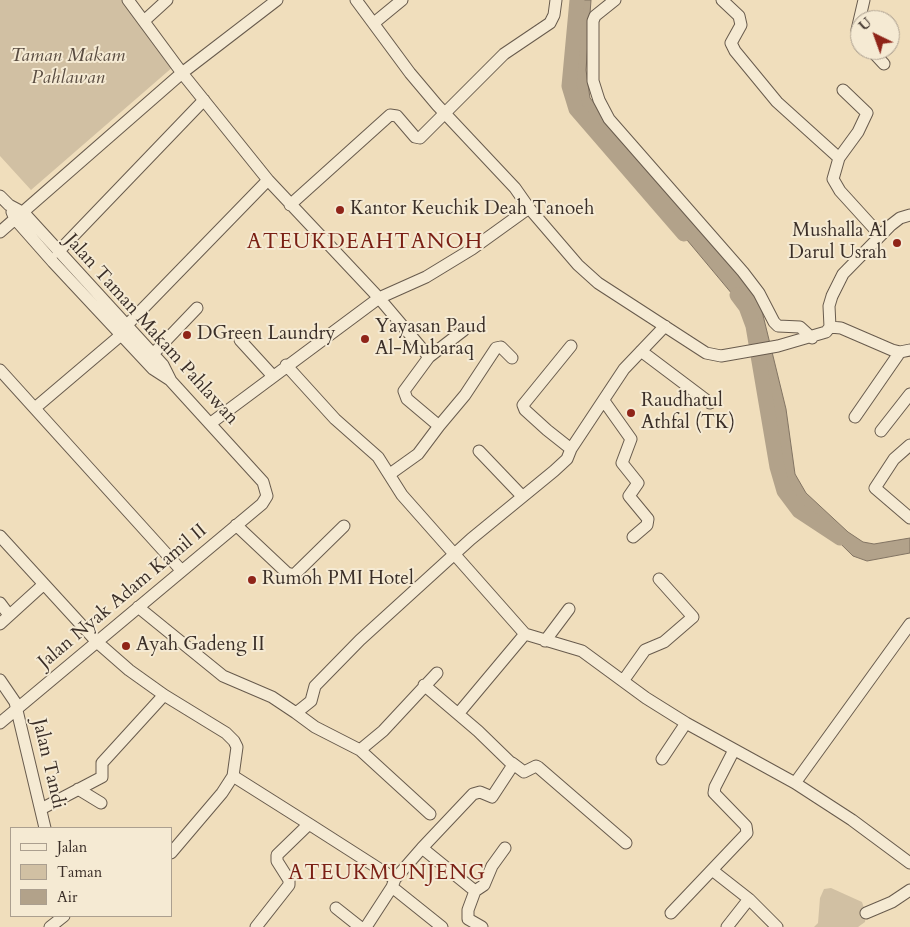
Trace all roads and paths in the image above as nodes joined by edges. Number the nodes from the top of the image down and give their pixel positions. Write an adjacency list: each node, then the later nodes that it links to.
1 (128, 0): 9 (street)
2 (167, 0): 9 (street)
3 (277, 0): 13 (street)
4 (356, 0): 10 (street)
5 (402, 0): 10 (street)
6 (556, 0): 16 (street)
7 (615, 0): 34 (street)
8 (722, 0): 17 (street)
9 (144, 20): 13 (street)
10 (374, 23): 16 (street)
11 (880, 60): 12 (street)
12 (884, 64)
13 (182, 73): 15 (street); 23 (street)
14 (842, 90): 17 (street)
15 (204, 100): 18 (street); 26 (street)
16 (444, 113): 20 (street); 21 (street)
17 (839, 158): 25 (street)
18 (268, 180): 20 (street); 32 (street)
19 (0, 196): 23 (street, Jalan Taman Makam Pahlawan)
20 (290, 205): 28 (street)
21 (529, 208): 28 (street); 30 (street)
22 (910, 215): 25 (street)
23 (19, 216): 24 (street); 26 (street, Jalan Taman Makam Pahlawan); 27 (street)
24 (0, 232)
25 (880, 235): 31 (street)
26 (58, 252): 27 (street, Jalan Taman Makam Pahlawan)
27 (74, 276): 32 (street, Jalan Taman Makam Pahlawan)
28 (379, 298): 40 (street); 42 (street)
29 (197, 308): 39 (street)
30 (665, 326): 34 (street); 37 (street)
31 (830, 327): 34 (street); 38 (street)
32 (124, 330): 39 (street, Jalan Taman Makam Pahlawan); 45 (street); 49 (street)
33 (464, 330): 40 (street)
34 (812, 338)
35 (240, 340): 44 (street)
36 (571, 346): 55 (street)
37 (641, 351): 47 (street); 48 (street)
38 (906, 353): 50 (street)
39 (153, 354): 45 (street, Jalan Taman Makam Pahlawan)
40 (429, 358): 52 (street)
41 (512, 358): 52 (street)
42 (286, 365): 44 (street); 57 (street)
43 (0, 370): 49 (street)
44 (272, 375): 51 (street)
45 (171, 381): 51 (street, Jalan Taman Makam Pahlawan)
46 (910, 394): 53 (street)
47 (604, 401): 55 (street); 64 (street)
48 (710, 403)
49 (35, 408): 66 (street)
50 (855, 417)
51 (211, 423): 58 (street, Jalan Taman Makam Pahlawan)
52 (439, 426): 57 (street)
53 (881, 431)
54 (910, 445): 60 (street)
55 (572, 449): 59 (street)
56 (479, 451): 59 (street)
57 (390, 474): 65 (street)
58 (267, 496): 61 (street, Jalan Nyak Adam Kamil II)
59 (522, 496): 65 (street)
60 (910, 518)
61 (236, 525): 62 (street); 66 (street, Jalan Nyak Adam Kamil II)
62 (344, 526)
63 (0, 536): 68 (street)
64 (633, 537)
65 (453, 556): 75 (street); 84 (street)
66 (181, 570): 70 (street, Jalan Nyak Adam Kamil II)
67 (659, 579): 80 (street)
68 (44, 584): 72 (street); 77 (street)
69 (0, 603): 72 (street)
70 (138, 607): 77 (street, Jalan Nyak Adam Kamil II); 84 (street)
71 (568, 609): 76 (street)
72 (10, 615): 73 (street)
73 (0, 624)
74 (910, 624): 93 (street)
75 (525, 634): 76 (street); 85 (street)
76 (545, 641): 80 (street)
77 (97, 642): 82 (street); 83 (street, Jalan Nyak Adam Kamil II)
78 (437, 673): 81 (street)
79 (0, 680): 83 (street, Jalan Tandi)
80 (623, 681): 87 (street)
81 (424, 685): 85 (street); 88 (street)
82 (164, 695): 92 (street); 94 (street)
83 (17, 708): 86 (street, Jalan Nyak Adam Kamil II); 96 (street, Jalan Tandi)
84 (296, 713): 88 (street)
85 (458, 714): 91 (street)
86 (0, 723)
87 (686, 723): 89 (street); 90 (street)
88 (360, 750): 97 (street)
89 (734, 750): 93 (street); 105 (street)
90 (662, 759)
91 (512, 763): 100 (street); 101 (street)
92 (233, 776): 98 (street); 103 (street)
93 (795, 783): 104 (street)
94 (78, 789): 95 (street); 96 (street)
95 (101, 803)
96 (41, 809): 99 (street, Jalan Tandi)
97 (430, 814)
98 (309, 824): 106 (street); 115 (street)
99 (45, 827)
100 (626, 843)
101 (422, 848): 106 (street); 108 (street)
102 (505, 848): 108 (street)
103 (172, 853)
104 (910, 862)
105 (712, 870): 109 (street); 111 (street)
106 (393, 883): 117 (street); 118 (street)
107 (910, 890): 112 (street)
108 (475, 891): 119 (street)
109 (749, 900): 120 (street); 121 (street)
110 (336, 908): 116 (street)
111 (672, 913)
112 (866, 913)
113 (64, 917): 114 (street)
114 (50, 927)
115 (256, 927)
116 (360, 927)
117 (366, 927)
118 (442, 927)
119 (482, 927)
120 (727, 927)
121 (777, 927)

